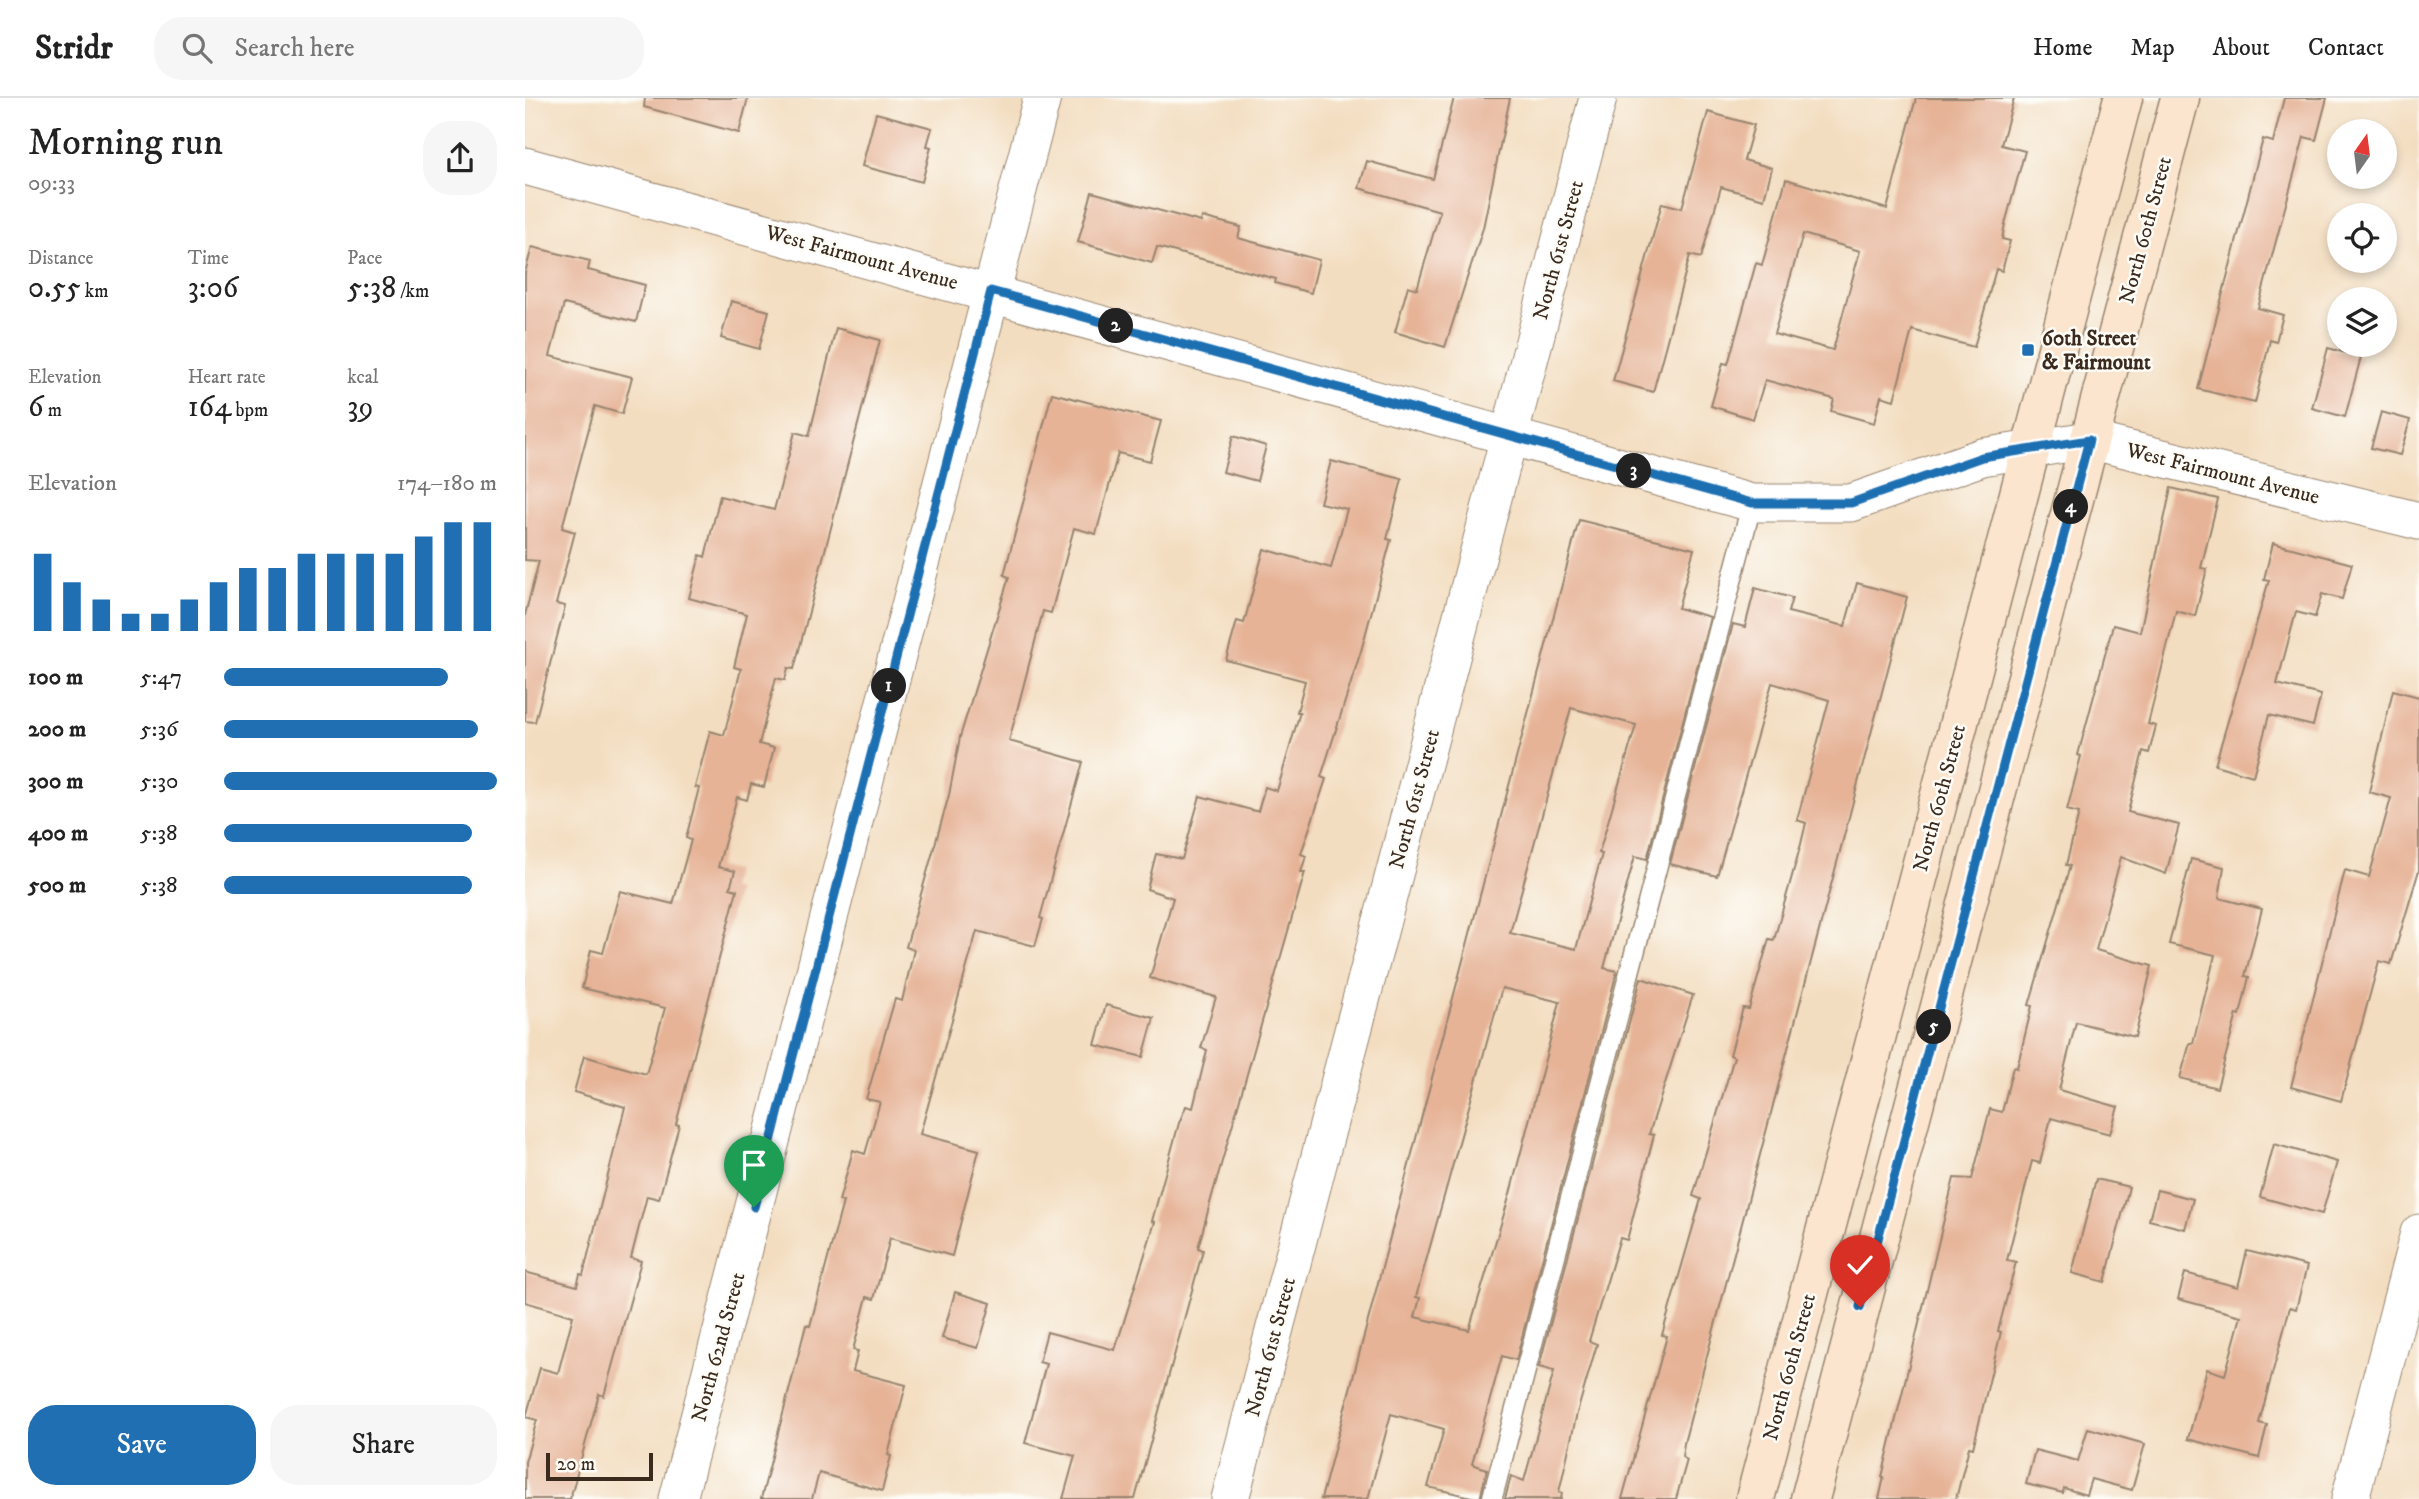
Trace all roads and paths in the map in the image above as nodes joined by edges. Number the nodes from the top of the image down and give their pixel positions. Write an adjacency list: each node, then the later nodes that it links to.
1 (1042, 98): 6 (street, North 62nd Street)
2 (1598, 98): 7 (street, North 61st Street)
3 (2123, 98): 9 (main road, North 60th Street)
4 (2181, 98): 8 (main road, North 60th Street)
5 (525, 166): 6 (street, West Fairmount Avenue)
6 (991, 291): 7 (street, West Fairmount Avenue); 13 (street, North 62nd Street)
7 (1510, 436): 10 (street, West Fairmount Avenue); 14 (street, North 61st Street)
8 (2089, 440): 9 (street, West Fairmount Avenue); 11 (street, West Fairmount Avenue); 17 (main road, North 60th Street)
9 (2030, 449): 10 (street, West Fairmount Avenue); 16 (main road, North 60th Street)
10 (1752, 503): 15 (lane)
11 (2419, 521)
12 (2419, 1233): 18 (street)
13 (678, 1499)
14 (1230, 1499)
15 (1492, 1499)
16 (1755, 1499)
17 (1810, 1499)
18 (2350, 1499)

